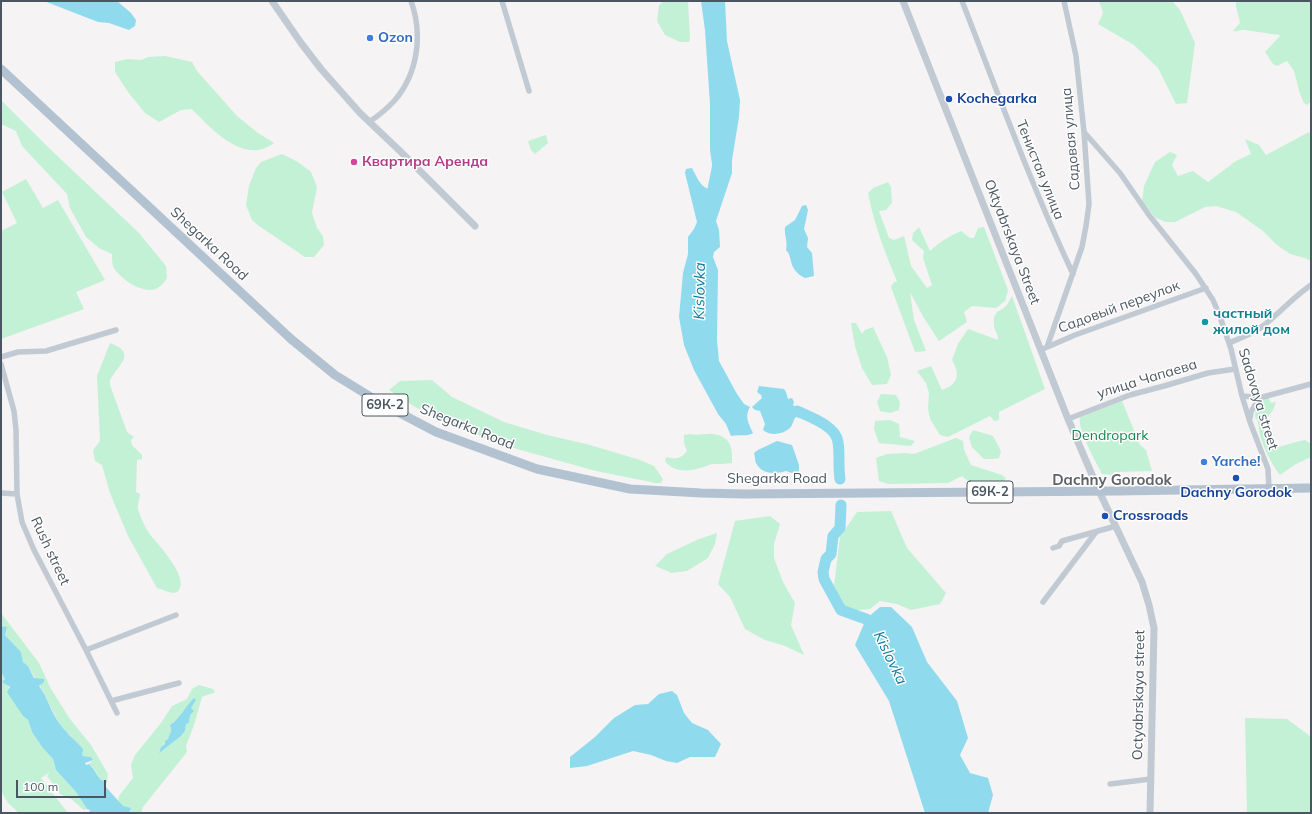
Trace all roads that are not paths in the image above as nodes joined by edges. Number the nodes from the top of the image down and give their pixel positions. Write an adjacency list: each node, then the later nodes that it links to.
1 (272, 1): 9 (street)
2 (411, 1): 9 (street)
3 (502, 1): 8 (street)
4 (903, 1): 17 (street, Oktyabrskaya Street)
5 (962, 1): 12 (street, Тенистая улица)
6 (1064, 1): 10 (street, Садовая улица)
7 (1, 69): 28 (main road, Shegarka Road / 69К-2)
8 (529, 91)
9 (369, 122): 11 (street)
10 (1084, 132): 12 (street, Садовая улица); 14 (street, Sadovaya street)
11 (475, 226)
12 (1073, 274): 17 (street)
13 (1311, 285): 16 (street)
14 (1206, 288): 16 (street, Sadovaya street); 17 (street, Садовый переулок)
15 (116, 330): 18 (street)
16 (1229, 343): 20 (street, Sadovaya street)
17 (1044, 348): 24 (street, Oktyabrskaya Street)
18 (1, 357)
19 (1, 364): 30 (street, Rush street)
20 (1235, 369): 22 (street, Sadovaya street); 24 (street, улица Чапаева)
21 (1311, 384): 23 (street)
22 (1242, 396): 23 (street); 25 (street, Sadovaya street)
23 (1259, 398): 25 (street)
24 (1068, 419): 28 (street, Oktyabrskaya Street)
25 (1250, 422): 26 (street, Sadovaya street)
26 (1269, 488): 27 (main road, 69К-2); 28 (main road, 69К-2)
27 (1311, 488)
28 (1100, 491): 31 (street, Octyabrskaya street)
29 (1, 493): 30 (street)
30 (17, 494): 36 (street, Rush street)
31 (1116, 526): 32 (street); 40 (street, Octyabrskaya street)
32 (1096, 532): 33 (street); 34 (street)
33 (1053, 548)
34 (1043, 602)
35 (176, 616): 36 (street)
36 (86, 650): 38 (street, Rush street)
37 (180, 684): 38 (street)
38 (111, 701): 39 (street, Rush street)
39 (117, 713)
40 (1151, 779): 41 (street); 42 (street, Octyabrskaya street)
41 (1110, 784)
42 (1150, 813)

